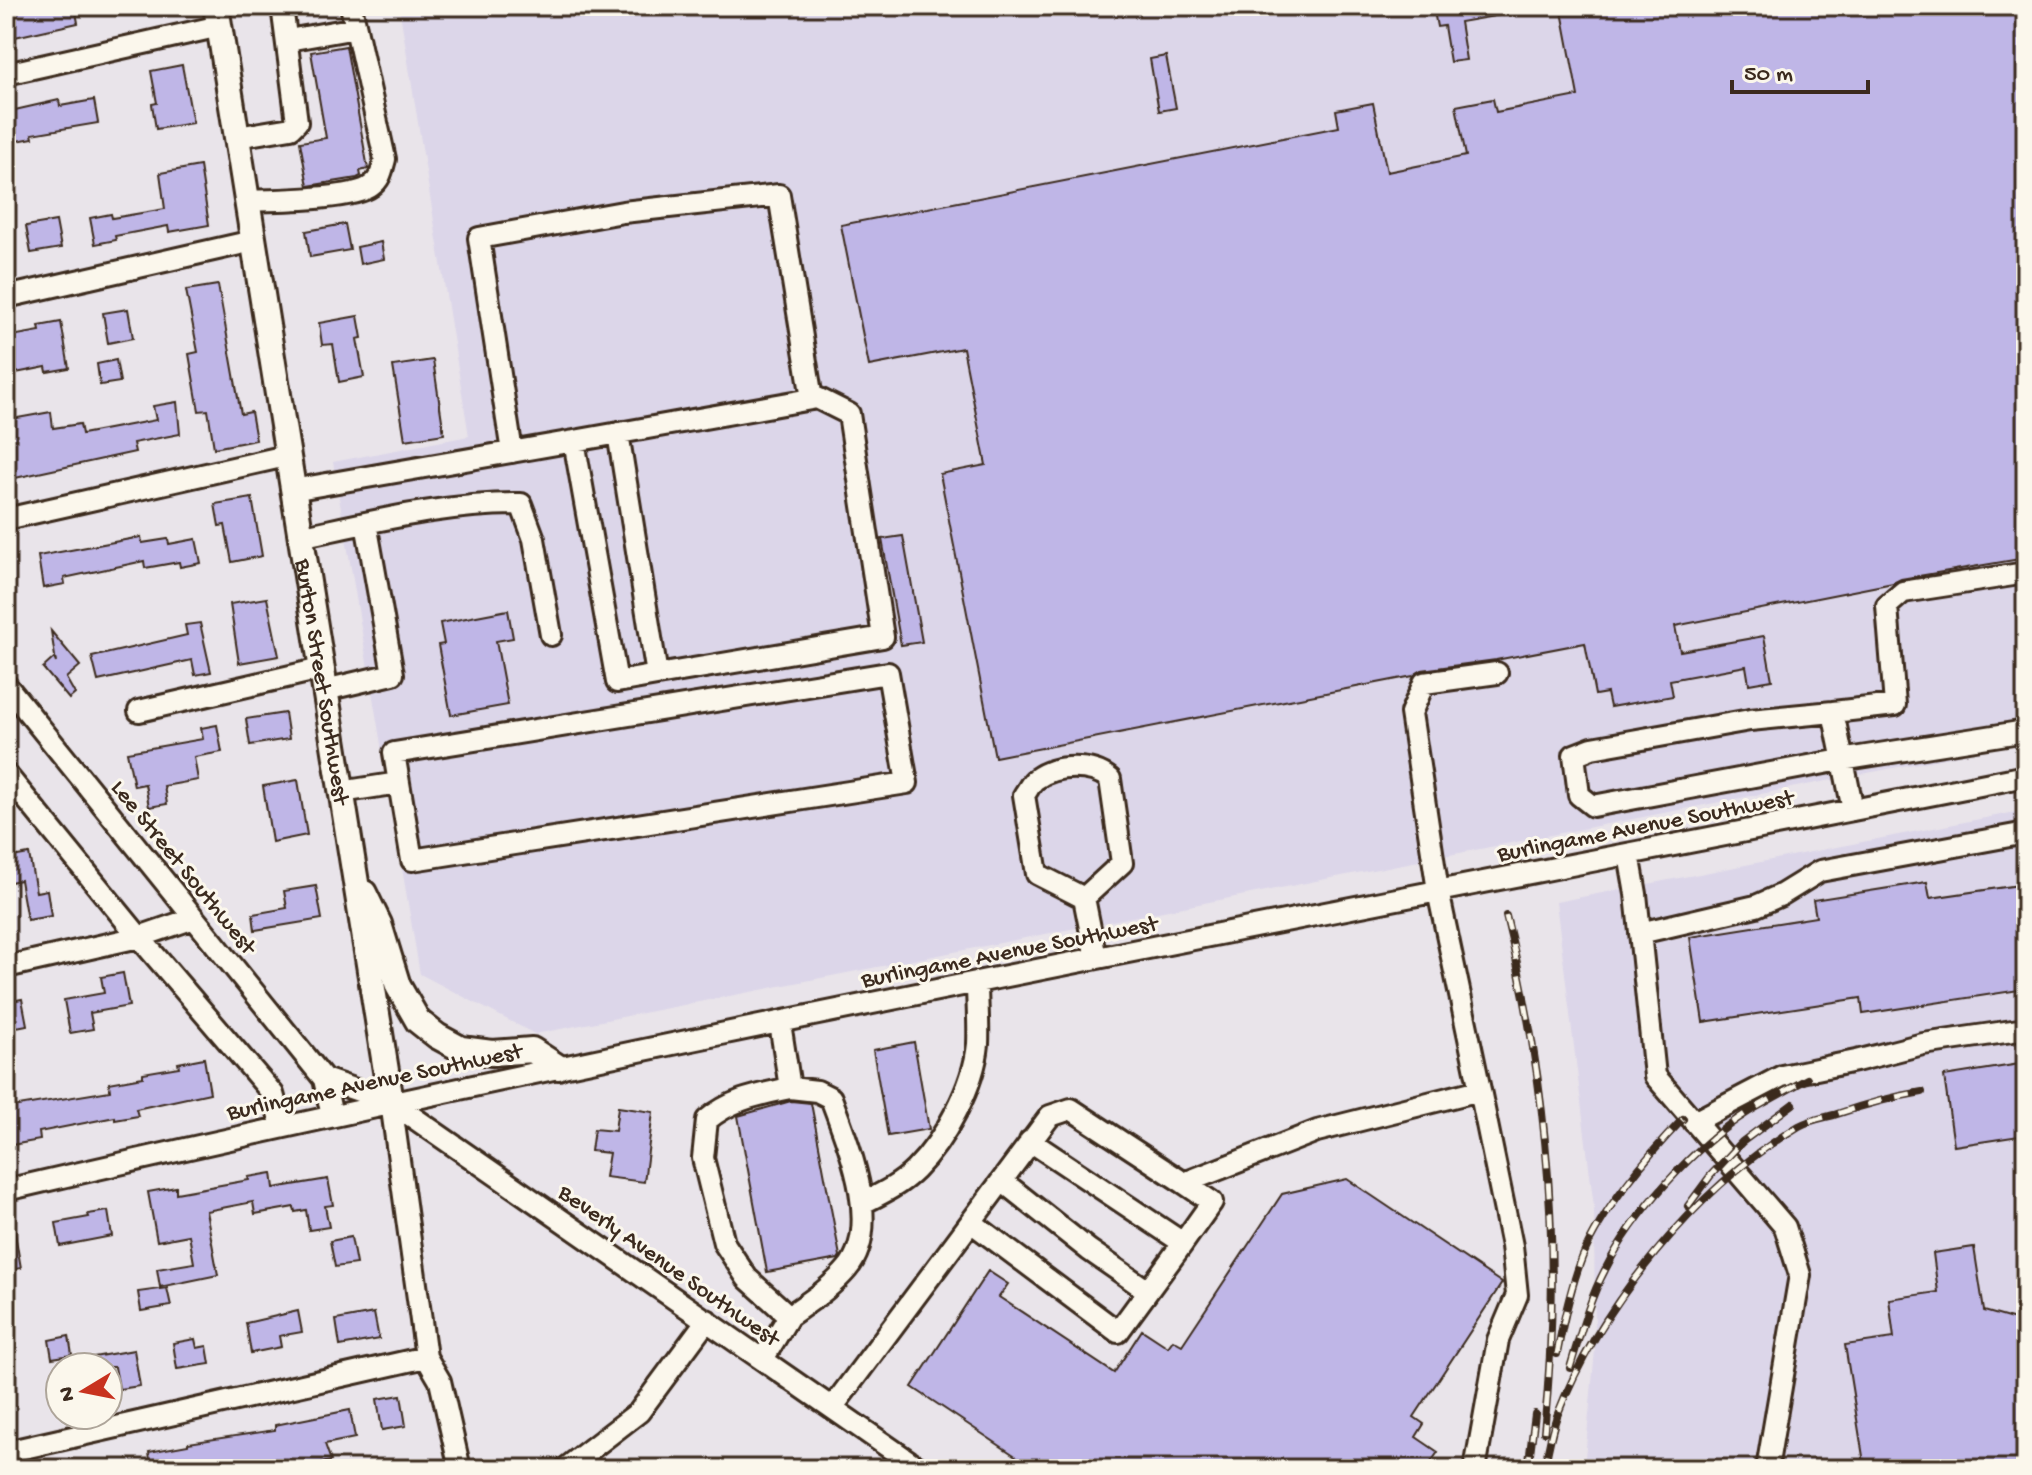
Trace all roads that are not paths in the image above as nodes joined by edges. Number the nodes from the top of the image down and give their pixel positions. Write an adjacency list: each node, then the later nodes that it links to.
1 (282, 6): 5 (street)
2 (351, 6): 4 (street)
3 (218, 16): 6 (street); 7 (main road, Burton Street Southwest)
4 (356, 28): 5 (street); 8 (street)
5 (288, 40): 7 (street)
6 (6, 74)
7 (237, 137): 8 (main road, Burton Street Southwest)
8 (246, 201): 9 (main road, Burton Street Southwest)
9 (253, 241): 10 (street); 15 (main road, Burton Street Southwest)
10 (6, 297)
11 (812, 399): 12 (street); 14 (street); 23 (street)
12 (618, 433): 13 (street); 23 (street)
13 (574, 441): 14 (street); 23 (street)
14 (512, 452): 16 (street)
15 (286, 456): 16 (main road, Burton Street Southwest); 17 (street)
16 (292, 490): 19 (main road, Burton Street Southwest)
17 (6, 519)
18 (366, 523): 19 (street); 21 (street); 24 (street)
19 (299, 537): 24 (main road, Burton Street Southwest)
20 (2026, 573): 27 (street)
21 (551, 635)
22 (1497, 673): 38 (street)
23 (657, 675)
24 (323, 680): 26 (street); 33 (main road, Burton Street Southwest)
25 (6, 685): 40 (street, Lee Street Southwest)
26 (139, 711)
27 (1833, 712): 29 (street); 29 (street)
28 (2026, 731): 29 (street)
29 (1841, 760): 34 (street)
30 (6, 774): 42 (street)
31 (2026, 776): 34 (street, Burlingame Avenue Southwest)
32 (399, 783): 32 (street); 33 (street)
33 (341, 792): 37 (main road, Burton Street Southwest)
34 (1853, 810): 36 (street, Burlingame Avenue Southwest)
35 (2026, 833): 41 (street)
36 (1629, 854): 38 (street, Burlingame Avenue Southwest); 41 (street)
37 (354, 873): 48 (main road); 52 (main road, Burton Street Southwest)
38 (1438, 891): 43 (street, Burlingame Avenue Southwest); 51 (street)
39 (1084, 898): 39 (street); 43 (street)
40 (194, 918): 42 (street); 49 (street, Lee Street Southwest)
41 (1640, 933): 54 (street)
42 (139, 937): 44 (street); 55 (street)
43 (1096, 958): 45 (street, Burlingame Avenue Southwest)
44 (6, 967)
45 (977, 982): 46 (street, Burlingame Avenue Southwest); 60 (street)
46 (780, 1023): 48 (street, Burlingame Avenue Southwest); 50 (street)
47 (2026, 1029): 54 (street)
48 (558, 1067): 52 (street, Burlingame Avenue Southwest)
49 (324, 1079): 52 (street); 53 (street, Lee Street Southwest)
50 (790, 1088): 60 (street); 64 (street)
51 (1480, 1090): 58 (street); 74 (street)
52 (391, 1102): 53 (street, Burlingame Avenue Southwest); 65 (street, Beverly Avenue Southwest); 66 (street, Burton Street Southwest)
53 (332, 1116): 55 (street, Burlingame Avenue Southwest)
54 (1694, 1122): 75 (street)
55 (282, 1127): 59 (street, Burlingame Avenue Southwest)
56 (1030, 1141): 57 (street); 58 (street); 62 (street)
57 (1002, 1181): 61 (street); 63 (street)
58 (1184, 1183): 62 (street)
59 (6, 1190)
60 (863, 1203): 64 (street)
61 (971, 1222): 63 (street); 68 (street)
62 (1183, 1243): 63 (street)
63 (1148, 1291)
64 (789, 1316): 67 (street)
65 (707, 1320): 67 (street, Beverly Avenue Southwest); 72 (street)
66 (426, 1357): 69 (street); 71 (street, Burton Street Southwest)
67 (763, 1359): 68 (street, Beverly Avenue Southwest)
68 (832, 1408): 70 (street, Beverly Avenue Southwest)
69 (6, 1452)
70 (893, 1462): 73 (street, Beverly Avenue Southwest)
71 (460, 1469)
72 (565, 1469)
73 (920, 1469)
74 (1475, 1469)
75 (1767, 1469)

